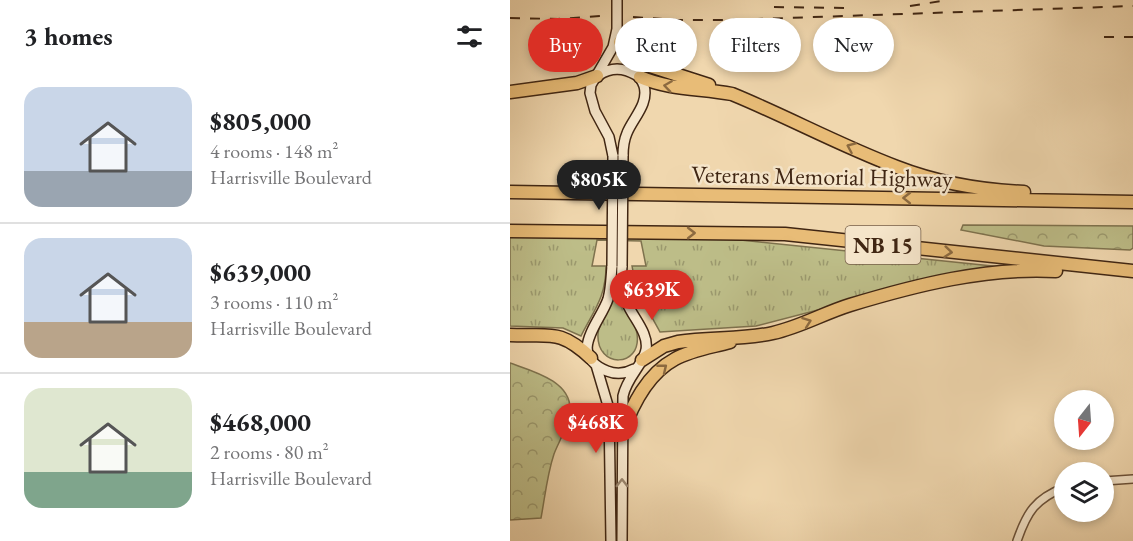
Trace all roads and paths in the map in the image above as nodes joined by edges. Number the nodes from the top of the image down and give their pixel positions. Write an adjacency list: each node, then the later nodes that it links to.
1 (617, 0): 2 (main road)
2 (617, 18)
3 (615, 38): 6 (main road)
4 (636, 72): 7 (main road)
5 (668, 72): 9 (highway)
6 (597, 76): 7 (main road); 8 (highway); 10 (main road)
7 (639, 77): 9 (highway, one-way to 7); 10 (main road)
8 (510, 92)
9 (732, 94): 12 (highway, one-way to 9)
10 (618, 156): 14 (main road, bridge)
11 (510, 192): 12 (highway, Veterans Memorial Highway / NB 15, one-way to 11)
12 (1133, 201)
13 (510, 231): 15 (highway, NB 15, one-way to 15)
14 (617, 266): 18 (main road); 19 (main road)
15 (1133, 272): 17 (highway, one-way to 15)
16 (510, 335): 18 (highway)
17 (751, 336): 19 (highway); 20 (highway, one-way to 17)
18 (593, 361): 19 (main road); 25 (main road)
19 (640, 363): 20 (main road)
20 (622, 434): 26 (main road, one-way to 20)
21 (1133, 479): 22 (street)
22 (1114, 480)
23 (1054, 492): 24 (street)
24 (1017, 540)
25 (611, 541)
26 (622, 541)

